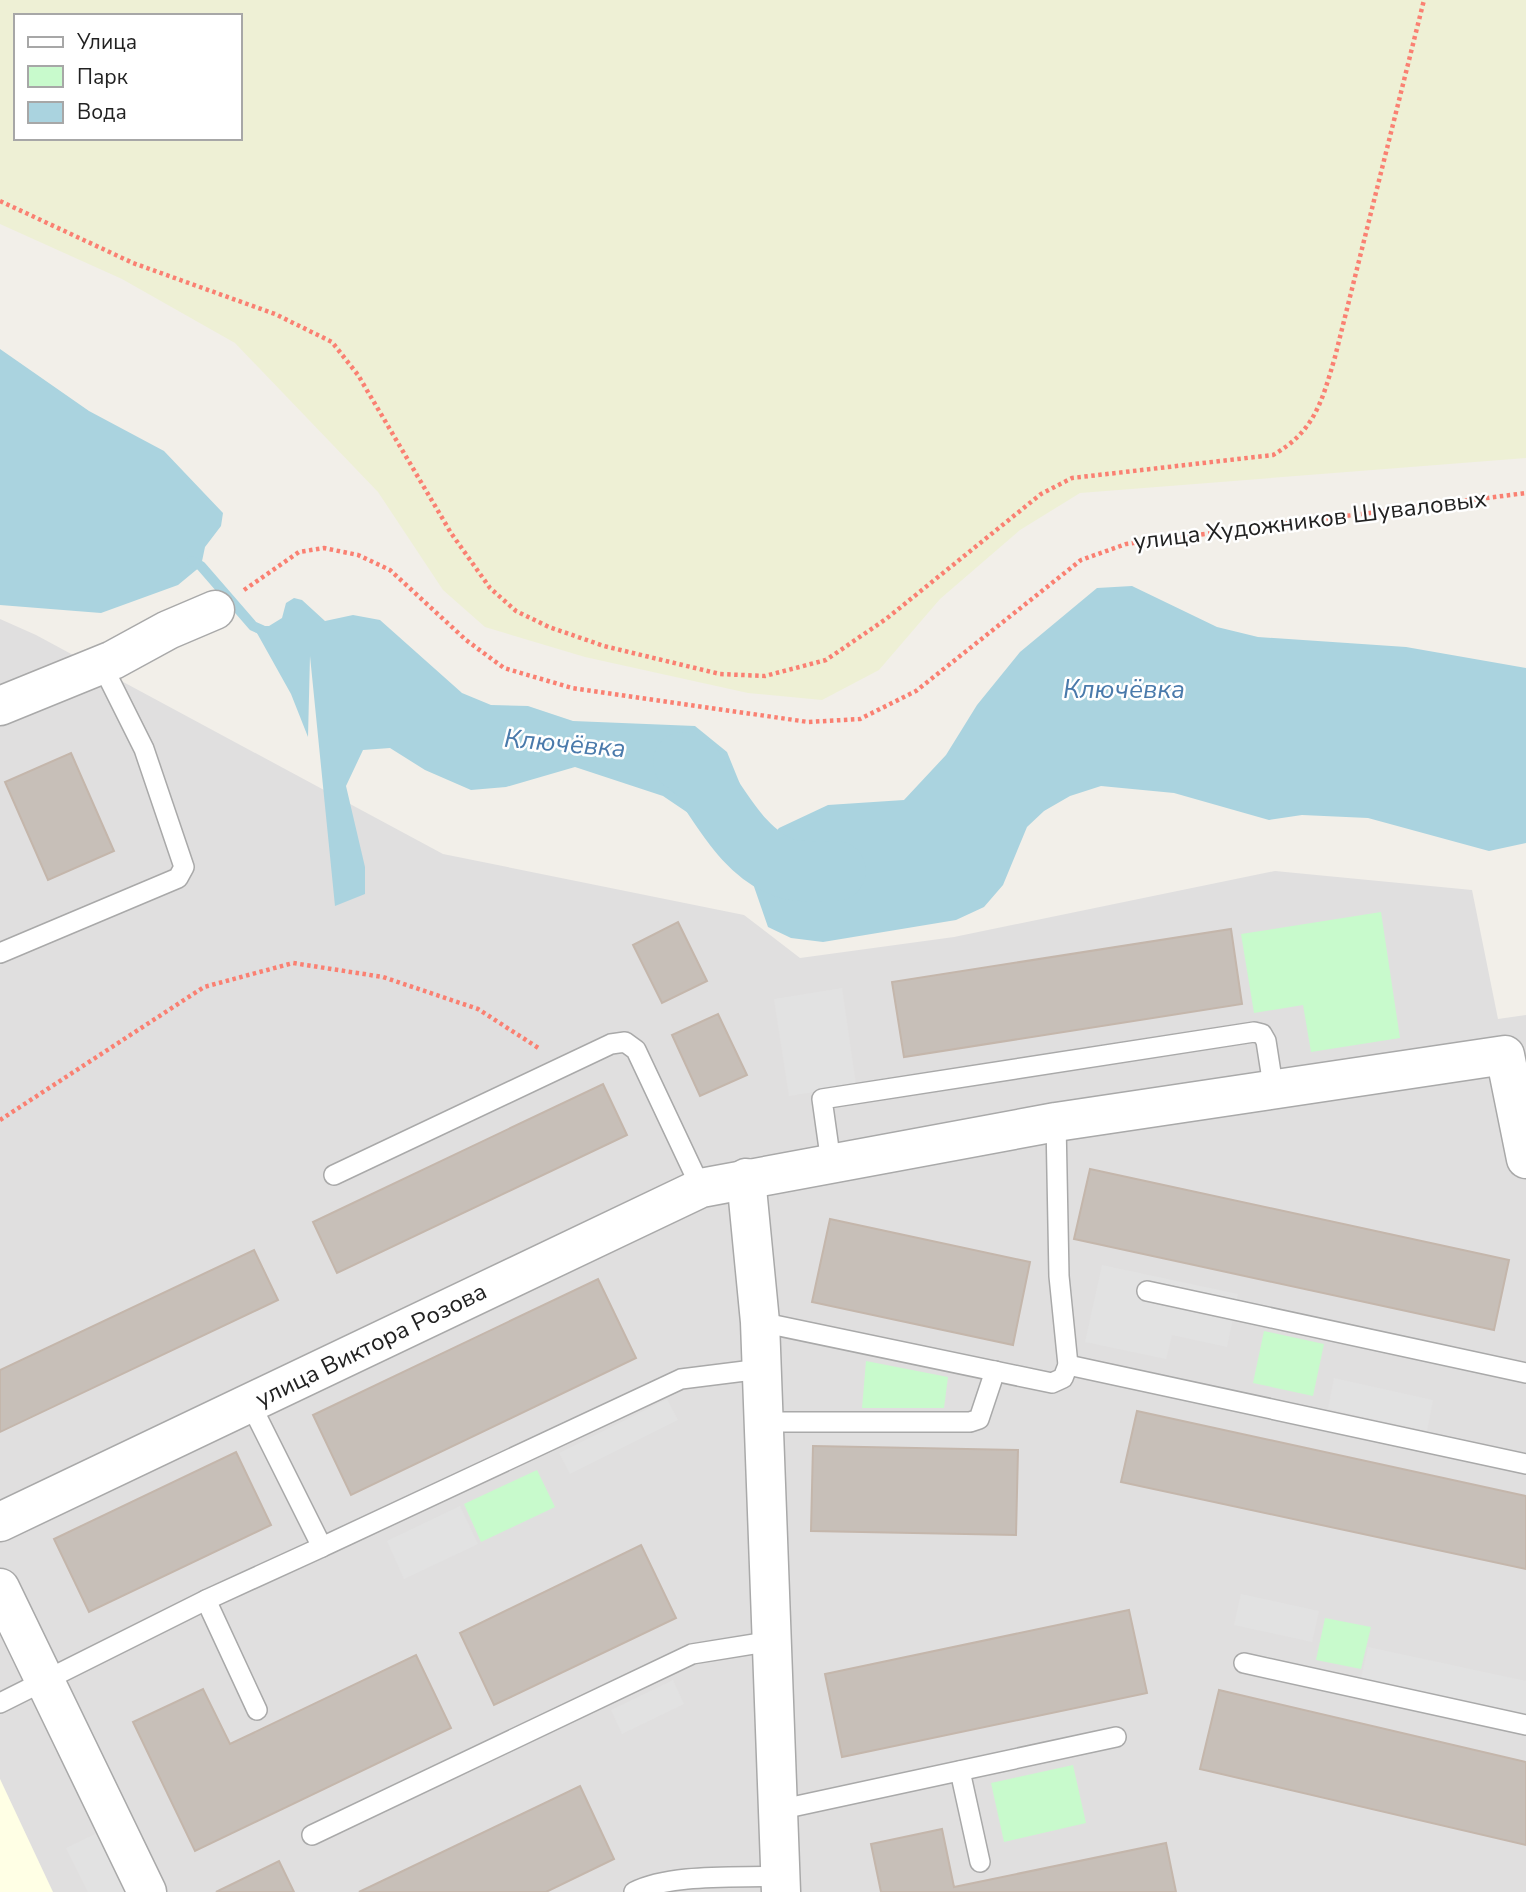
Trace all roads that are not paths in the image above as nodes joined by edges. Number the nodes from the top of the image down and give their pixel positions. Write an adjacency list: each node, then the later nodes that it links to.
1 (215, 610): 2 (street)
2 (102, 665): 3 (street); 4 (lane)
3 (0, 706)
4 (0, 953)
5 (1516, 1053): 6 (street, улица Виктора Розова); 8 (street)
6 (1274, 1092): 7 (street, улица Виктора Розова); 9 (lane)
7 (1056, 1122): 9 (street, улица Виктора Розова); 15 (lane)
8 (1526, 1159)
9 (831, 1163): 11 (street, улица Виктора Розова)
10 (334, 1175): 12 (lane)
11 (746, 1178): 12 (street, улица Виктора Розова); 14 (street)
12 (701, 1188): 19 (street, улица Виктора Розова)
13 (1147, 1291): 18 (lane)
14 (760, 1322): 16 (street); 17 (lane)
15 (1068, 1365): 17 (lane); 21 (lane)
16 (761, 1369): 20 (street); 23 (lane)
17 (995, 1371): 20 (lane)
18 (1526, 1373)
19 (250, 1403): 22 (street, улица Виктора Розова); 23 (lane)
20 (764, 1422): 26 (street)
21 (1526, 1464)
22 (0, 1522)
23 (322, 1547): 25 (lane)
24 (0, 1588): 28 (street)
25 (206, 1600): 28 (lane); 30 (lane)
26 (772, 1642): 34 (street); 35 (lane)
27 (1244, 1663): 31 (lane)
28 (46, 1681): 29 (lane); 38 (street)
29 (0, 1703)
30 (257, 1710)
31 (1526, 1725)
32 (1116, 1737): 33 (lane)
33 (960, 1772): 34 (lane); 36 (lane)
34 (778, 1810): 37 (street)
35 (312, 1835)
36 (980, 1862)
37 (780, 1884): 39 (lane)
38 (148, 1892)
39 (634, 1892)

